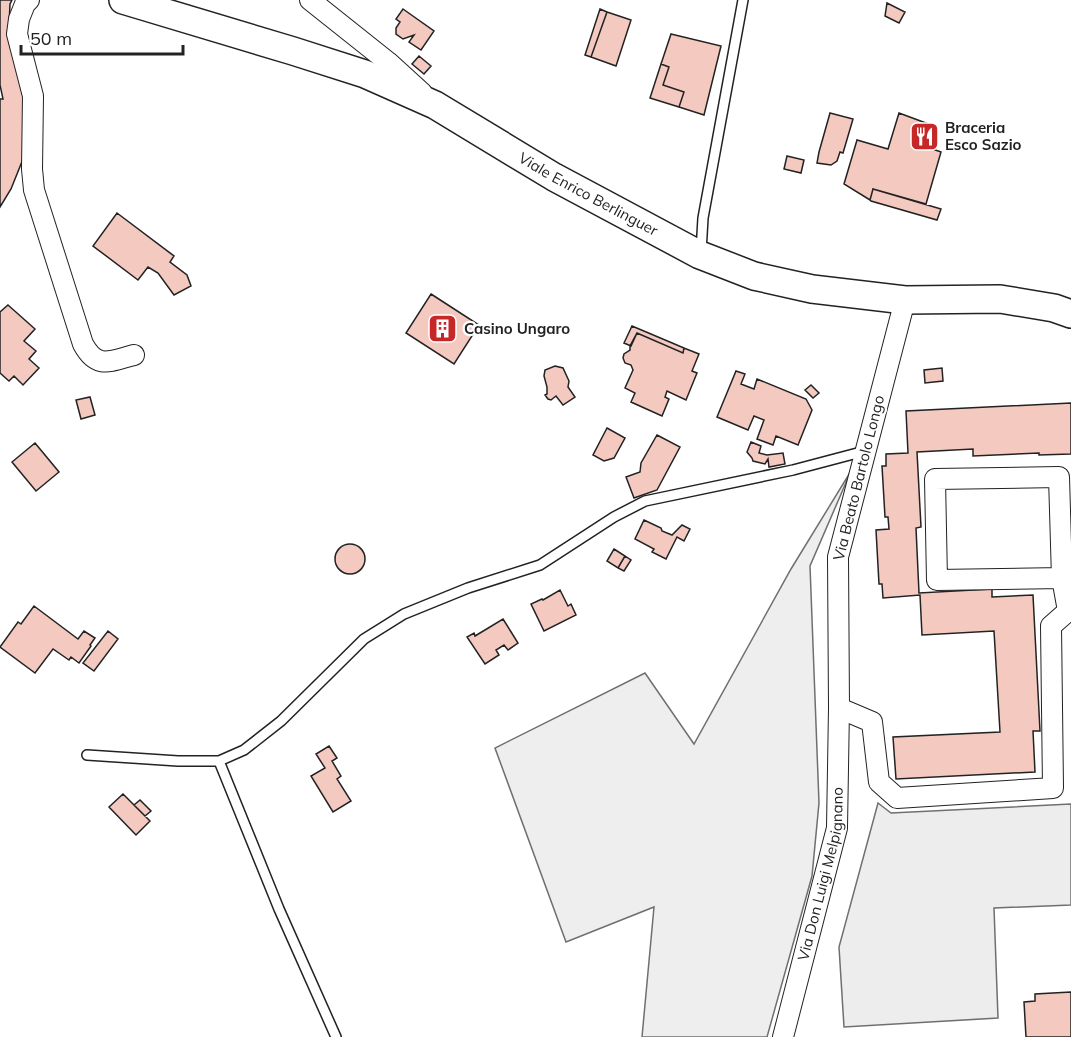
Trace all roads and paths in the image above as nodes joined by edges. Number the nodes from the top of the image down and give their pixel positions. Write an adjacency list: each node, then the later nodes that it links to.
1 (29, 0): 9 (street)
2 (123, 0): 5 (main road, Viale Enrico Berlinguer)
3 (310, 0): 5 (street)
4 (743, 0): 6 (lane)
5 (435, 105): 6 (main road, Viale Enrico Berlinguer)
6 (700, 255): 7 (main road, Viale Enrico Berlinguer)
7 (905, 300): 8 (main road, Viale Enrico Berlinguer); 10 (street, Via Beato Bartolo Longo)
8 (1071, 314)
9 (134, 355)
10 (865, 451): 13 (street, Via Beato Bartolo Longo); 15 (lane)
11 (1062, 578): 11 (street); 12 (street)
12 (1070, 611): 13 (street)
13 (839, 708): 17 (street, Via Don Luigi Melpignano)
14 (87, 755): 15 (lane)
15 (219, 761): 16 (lane)
16 (336, 1037)
17 (783, 1037)

